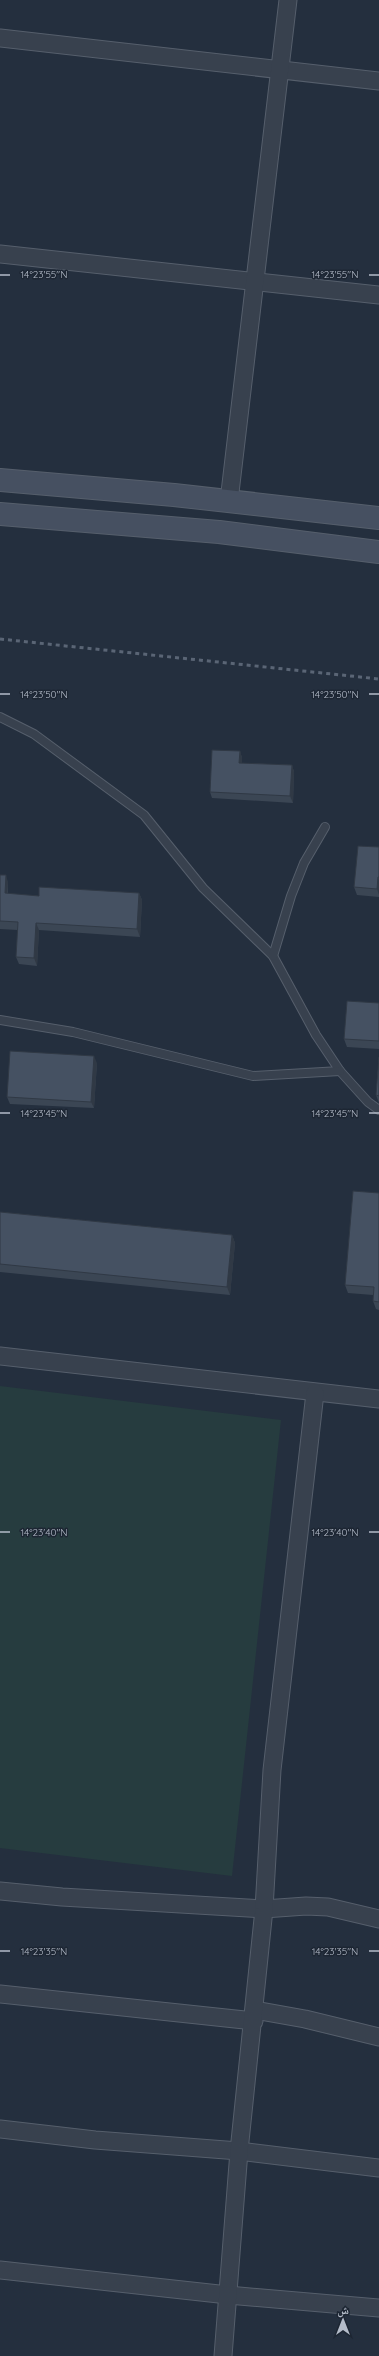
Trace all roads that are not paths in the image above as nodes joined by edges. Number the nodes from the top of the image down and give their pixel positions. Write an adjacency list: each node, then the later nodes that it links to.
1 (288, 0): 3 (street)
2 (0, 38): 3 (street)
3 (280, 71): 4 (street); 6 (street)
4 (379, 81)
5 (0, 254): 6 (street)
6 (256, 281): 7 (street); 9 (street)
7 (379, 295)
8 (0, 480): 9 (main road)
9 (229, 501): 11 (main road)
10 (0, 514): 12 (main road)
11 (379, 518)
12 (379, 552)
13 (0, 717): 15 (lane)
14 (325, 827): 15 (lane)
15 (273, 956): 17 (lane)
16 (0, 1020): 17 (lane)
17 (340, 1071): 18 (lane)
18 (379, 1110)
19 (0, 1356): 20 (street)
20 (315, 1393): 21 (street); 23 (street)
21 (379, 1399)
22 (0, 1891): 23 (street)
23 (264, 1909): 24 (street); 26 (street)
24 (379, 1919)
25 (0, 1994): 26 (street)
26 (254, 2015): 27 (street); 29 (street)
27 (379, 2037)
28 (0, 2129): 29 (street)
29 (239, 2151): 30 (street); 32 (street)
30 (379, 2168)
31 (0, 2270): 32 (street)
32 (228, 2295): 33 (street); 34 (street)
33 (379, 2308)
34 (222, 2356)

